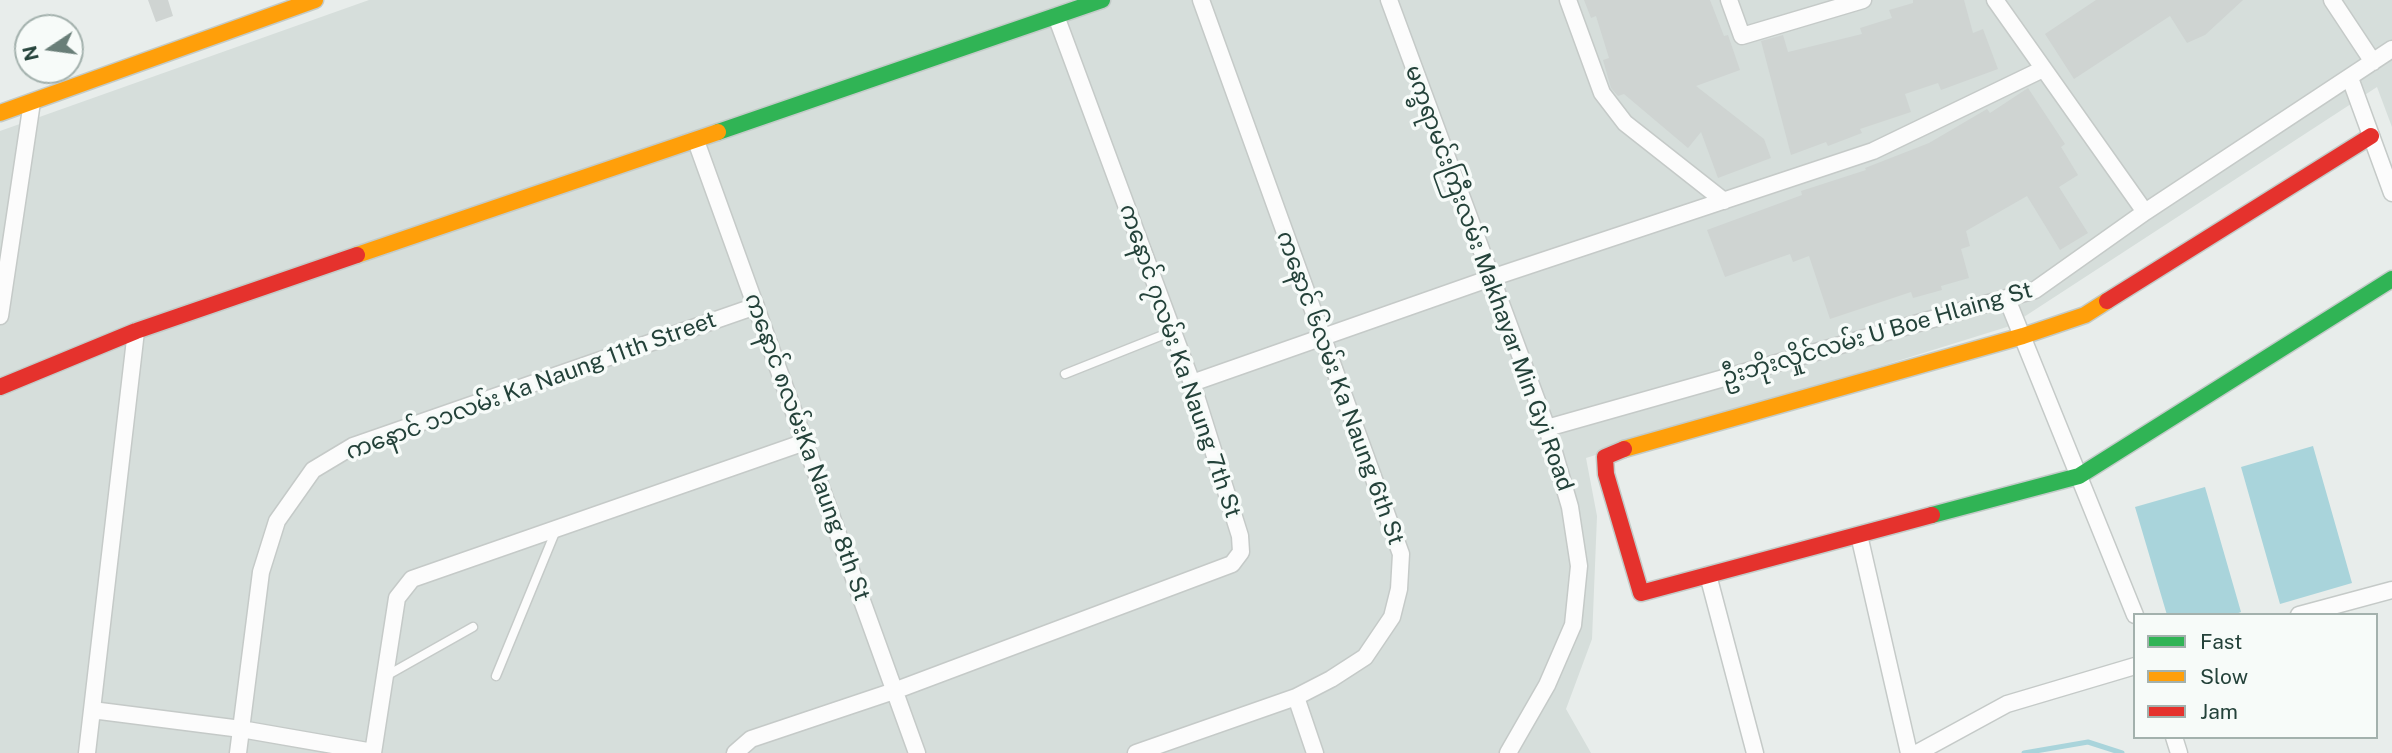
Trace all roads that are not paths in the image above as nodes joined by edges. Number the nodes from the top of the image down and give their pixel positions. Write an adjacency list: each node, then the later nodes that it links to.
1 (315, 0): 15 (street)
2 (1102, 0): 10 (street)
3 (1201, 0): 30 (street, ကနောင် ၆လမ်း Ka Naung 6th St)
4 (1389, 0): 22 (street, မက္ခရာမင်းကြီးလမ်း Makhayar Min Gyi Road)
5 (1568, 0): 20 (street)
6 (1729, 0): 7 (street)
7 (1863, 0)
8 (1995, 0): 13 (street)
9 (2332, 0): 12 (street)
10 (1056, 16): 18 (street); 28 (street, ကနောင် ၇လမ်း Ka Naung 7th St)
11 (2392, 49): 12 (street, ဦးဘိုးလှိုင်လမ်း U Boe Hlaing St)
12 (2373, 62): 14 (street, ဦးဘိုးလှိုင်လမ်း U Boe Hlaing St)
13 (2043, 69): 20 (street); 21 (street)
14 (2350, 78): 17 (street); 21 (street, ဦးဘိုးလှိုင်လမ်း U Boe Hlaing St)
15 (32, 102): 16 (street); 26 (street)
16 (0, 113)
17 (2371, 136): 19 (street); 29 (street)
18 (696, 141): 25 (street, ကနောင် ၈လမ်းKa Naung 8th St); 27 (street)
19 (2392, 193)
20 (1724, 201): 22 (street)
21 (2145, 212): 24 (street, ဦးဘိုးလှိုင်လမ်း U Boe Hlaing St)
22 (1492, 278): 30 (street); 34 (street, မက္ခရာမင်းကြီးလမ်း Makhayar Min Gyi Road)
23 (2392, 279): 36 (street)
24 (2007, 299): 29 (street); 34 (street, ဦးဘိုးလှိုင်လမ်း U Boe Hlaing St)
25 (756, 306): 35 (street, ကနောင် ၈လမ်းKa Naung 8th St); 50 (street, ကနောင် ၁၁လမ်း Ka Naung 11th Street)
26 (0, 316)
27 (136, 331): 33 (street); 49 (street)
28 (1173, 331): 31 (lane); 32 (street, ကနောင် ၇လမ်း Ka Naung 7th St)
29 (2023, 336): 36 (street); 39 (street)
30 (1322, 337): 32 (street); 48 (street, ကနောင် ၆လမ်း Ka Naung 6th St)
31 (1065, 374)
32 (1192, 383): 47 (street, ကနောင် ၇လမ်း Ka Naung 7th St)
33 (0, 387)
34 (1547, 428): 58 (street, မက္ခရာမင်းကြီးလမ်း Makhayar Min Gyi Road)
35 (805, 442): 37 (street); 47 (street, ကနောင် ၈လမ်းKa Naung 8th St)
36 (2079, 476): 38 (street); 41 (street)
37 (557, 527): 45 (street); 46 (lane)
38 (1859, 535): 39 (street); 60 (street)
39 (1707, 575): 59 (street)
40 (2392, 590): 42 (street)
41 (2134, 613)
42 (2306, 613)
43 (473, 627): 45 (lane)
44 (2133, 667): 61 (street)
45 (386, 676): 51 (street)
46 (496, 676)
47 (894, 691): 54 (street, ကနောင် ၇လမ်း Ka Naung 7th St); 55 (street, ကနောင် ၈လမ်းKa Naung 8th St)
48 (1296, 697): 56 (street, ကနောင် ၆လမ်း Ka Naung 6th St); 57 (street)
49 (92, 710): 50 (street); 52 (street)
50 (242, 729): 51 (street); 53 (street, ကနောင် ၁၁လမ်း Ka Naung 11th Street)
51 (373, 752)
52 (87, 753)
53 (238, 753)
54 (735, 753)
55 (917, 753)
56 (1136, 753)
57 (1315, 753)
58 (1508, 753)
59 (1755, 753)
60 (1909, 753)
61 (1917, 753)

